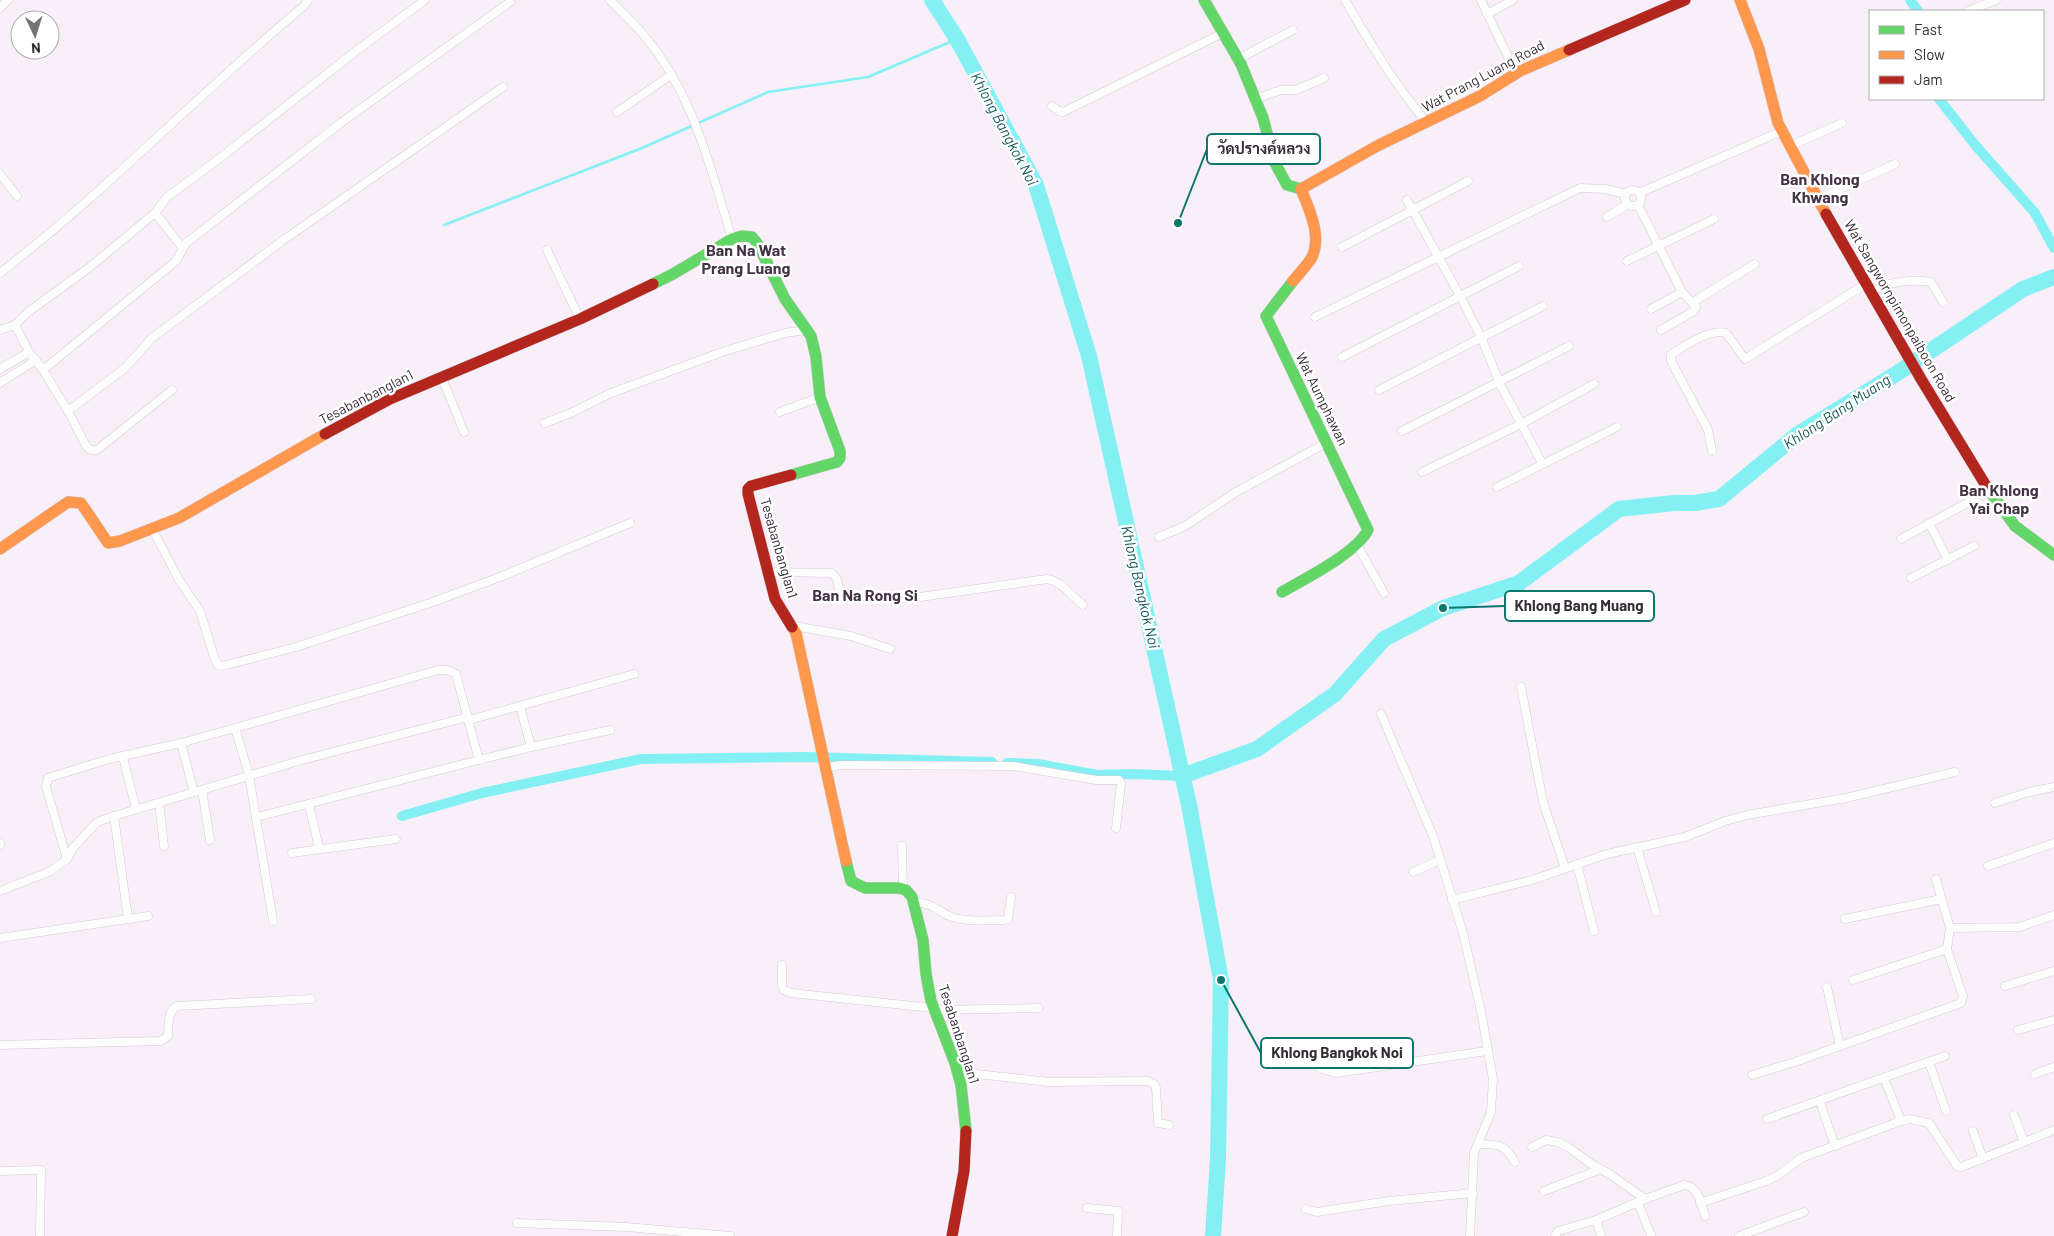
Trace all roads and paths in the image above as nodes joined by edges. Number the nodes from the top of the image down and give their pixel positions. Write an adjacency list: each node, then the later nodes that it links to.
1 (8, 0): 13 (street)
2 (308, 0): 54 (street)
3 (425, 0): 42 (street)
4 (610, 0): 20 (street)
5 (1204, 0): 17 (street)
6 (1345, 0): 26 (street)
7 (1481, 0): 15 (street)
8 (1512, 0): 15 (street)
9 (1685, 0): 19 (street, Wat Prang Luang Road)
10 (1740, 0): 28 (street, Wat Sangwornpimonpaiboon Road)
11 (1996, 0): 14 (street)
12 (510, 2): 47 (street)
13 (0, 8)
14 (1971, 10)
15 (1487, 14): 19 (street)
16 (1293, 30): 18 (street)
17 (1223, 33): 18 (street); 24 (street)
18 (1238, 59): 23 (street)
19 (1516, 74): 26 (street, Wat Prang Luang Road)
20 (672, 75): 25 (street); 45 (street)
21 (1324, 78): 23 (street)
22 (503, 87): 82 (street)
23 (1255, 99): 33 (street)
24 (1052, 106)
25 (618, 112)
26 (1428, 123): 33 (street, Wat Prang Luang Road)
27 (1842, 123): 29 (street)
28 (1782, 132): 29 (street, Wat Sangwornpimonpaiboon Road); 34 (street)
29 (1790, 146): 37 (street, Wat Sangwornpimonpaiboon Road)
30 (1895, 164): 37 (street)
31 (0, 174): 36 (street)
32 (1468, 181): 41 (street)
33 (1300, 190): 89 (street, Wat Aumphawan)
34 (1639, 193): 35 (street); 40 (street)
35 (1626, 194): 39 (street); 50 (street)
36 (17, 196)
37 (1818, 199): 55 (street, Wat Sangwornpimonpaiboon Road)
38 (1407, 200): 41 (street)
39 (1628, 204): 40 (street); 43 (street)
40 (1638, 206): 46 (street)
41 (1413, 210): 48 (street); 50 (street)
42 (155, 213): 47 (street); 64 (street)
43 (1607, 217)
44 (1714, 219): 46 (street)
45 (732, 239): 63 (street, Tesabanbanglan1); 65 (street, Tesabanbanglan1)
46 (1657, 246): 51 (street); 56 (street)
47 (182, 247): 74 (street)
48 (1342, 247)
49 (547, 250): 63 (street)
50 (1440, 258): 57 (street); 62 (street)
51 (1627, 262)
52 (1755, 264): 58 (street)
53 (1519, 266): 57 (street)
54 (0, 273)
55 (1869, 288): 59 (street); 90 (street); 94 (street, Wat Sangwornpimonpaiboon Road)
56 (1682, 292): 58 (street); 61 (street)
57 (1460, 296): 68 (street); 71 (street)
58 (1693, 302): 67 (street)
59 (1943, 302)
60 (1543, 306): 68 (street)
61 (1651, 309)
62 (1315, 317)
63 (580, 319): 75 (street, Tesabanbanglan1)
64 (15, 325): 66 (street); 70 (street)
65 (806, 329): 81 (street, Tesabanbanglan1); 84 (street)
66 (0, 330)
67 (1662, 330)
68 (1482, 339): 76 (street); 80 (street)
69 (1569, 346): 76 (street)
70 (28, 352): 72 (street); 73 (street)
71 (1342, 357)
72 (36, 360): 74 (street); 77 (street)
73 (0, 369)
74 (43, 370): 82 (street)
75 (442, 378): 87 (street); 97 (street, Tesabanbanglan1)
76 (1499, 382): 85 (street); 88 (street)
77 (0, 383)
78 (1594, 384): 85 (street)
79 (172, 390): 82 (street)
80 (1379, 390)
81 (820, 397): 83 (street); 105 (street, Tesabanbanglan1)
82 (68, 411)
83 (780, 412)
84 (545, 423)
85 (1520, 424): 91 (street); 92 (street)
86 (1617, 427): 91 (street)
87 (464, 432)
88 (1402, 432)
89 (1326, 443): 98 (street); 100 (street, Wat Aumphawan)
90 (1712, 451)
91 (1542, 463): 93 (street)
92 (1422, 472)
93 (1497, 487)
94 (1989, 491): 96 (street); 103 (street, Wat Sangwornpimonpaiboon Road)
95 (630, 523): 97 (street)
96 (1929, 523): 99 (street); 104 (street)
97 (153, 530): 102 (street, Tesabanbanglan1)
98 (1159, 537)
99 (1901, 539)
100 (1356, 543): 107 (street, Wat Aumphawan); 108 (street)
101 (1974, 546): 104 (street)
102 (0, 549)
103 (2054, 555)
104 (1948, 560): 106 (street)
105 (768, 572): 109 (street); 110 (street, Tesabanbanglan1)
106 (1911, 578)
107 (1282, 592)
108 (1384, 593)
109 (1083, 606)
110 (794, 626): 111 (street); 123 (street, Tesabanbanglan1)
111 (890, 649)
112 (634, 674): 114 (street)
113 (1521, 687): 147 (street)
114 (520, 706): 116 (street); 120 (street)
115 (1381, 714): 144 (street)
116 (468, 718): 117 (street); 122 (street); 125 (street)
117 (235, 728): 119 (street); 125 (street)
118 (610, 730): 120 (street)
119 (181, 743): 121 (street); 127 (street)
120 (531, 746): 122 (street)
121 (123, 757): 131 (street); 143 (street)
122 (478, 760): 130 (street)
123 (826, 766): 134 (street); 150 (street, Tesabanbanglan1)
124 (1955, 772): 141 (street)
125 (250, 775): 127 (street); 133 (street)
126 (2054, 787): 129 (street)
127 (198, 791): 128 (street); 136 (street)
128 (159, 803): 131 (street); 138 (street)
129 (1995, 803)
130 (309, 805): 133 (street); 140 (street)
131 (136, 809): 132 (street)
132 (114, 816): 143 (street); 159 (street)
133 (257, 817): 161 (street)
134 (1116, 828)
135 (396, 839): 140 (street)
136 (210, 840)
137 (2054, 843): 146 (street)
138 (164, 846)
139 (902, 846): 150 (street)
140 (319, 848): 142 (street)
141 (1637, 848): 145 (street); 156 (street)
142 (292, 853)
143 (67, 859): 151 (street)
144 (1440, 860): 148 (street); 154 (street)
145 (1577, 864): 147 (street); 163 (street)
146 (1988, 866)
147 (1565, 868): 154 (street)
148 (1413, 872)
149 (1936, 879): 153 (street)
150 (903, 889): 155 (street, Tesabanbanglan1)
151 (0, 891)
152 (1011, 897): 155 (street)
153 (1941, 899): 160 (street); 162 (street)
154 (1452, 900): 178 (street)
155 (915, 903): 173 (street, Tesabanbanglan1)
156 (1656, 912)
157 (148, 916): 159 (street)
158 (2054, 916): 162 (street)
159 (128, 918): 164 (street)
160 (1845, 919)
161 (273, 920)
162 (1950, 928): 165 (street)
163 (1594, 931)
164 (0, 938)
165 (1947, 949): 168 (street); 177 (street)
166 (782, 965): 173 (street)
167 (2054, 971): 169 (street)
168 (1853, 980)
169 (2005, 986)
170 (1827, 987): 177 (street)
171 (311, 998): 176 (street)
172 (1038, 1008): 173 (street)
173 (933, 1009): 183 (street, Tesabanbanglan1)
174 (2054, 1020): 175 (street)
175 (2018, 1030)
176 (0, 1045)
177 (1840, 1046): 185 (street)
178 (1487, 1051): 181 (street); 196 (street)
179 (1946, 1056): 180 (street)
180 (1929, 1062): 186 (street); 188 (street)
181 (1268, 1064)
182 (2054, 1067): 184 (street)
183 (958, 1072): 192 (street); 216 (street, Tesabanbanglan1)
184 (2035, 1074)
185 (1752, 1075)
186 (1884, 1078): 187 (street); 191 (street)
187 (1820, 1102): 190 (street); 197 (street)
188 (1946, 1111)
189 (2014, 1115): 195 (street)
190 (1767, 1119)
191 (1900, 1121): 197 (street); 199 (street)
192 (1169, 1126)
193 (2054, 1130): 195 (street)
194 (1973, 1131): 199 (street)
195 (2024, 1142): 199 (street)
196 (1478, 1144): 200 (street); 204 (street)
197 (1835, 1146): 206 (street)
198 (1532, 1147): 201 (street)
199 (1983, 1158)
200 (1516, 1162)
201 (1601, 1169): 203 (street); 205 (street)
202 (0, 1170): 214 (street)
203 (1544, 1191)
204 (1473, 1193): 208 (street); 218 (street)
205 (1641, 1201): 206 (street); 211 (street); 213 (street)
206 (1700, 1203): 210 (street)
207 (1087, 1208): 217 (street)
208 (1306, 1208)
209 (1804, 1212): 221 (street)
210 (1705, 1216)
211 (1596, 1220): 219 (street); 220 (street)
212 (516, 1223): 215 (street)
213 (1651, 1235)
214 (40, 1236)
215 (730, 1236)
216 (952, 1236)
217 (1117, 1236)
218 (1470, 1236)
219 (1555, 1236)
220 (1601, 1236)
221 (1739, 1236)

